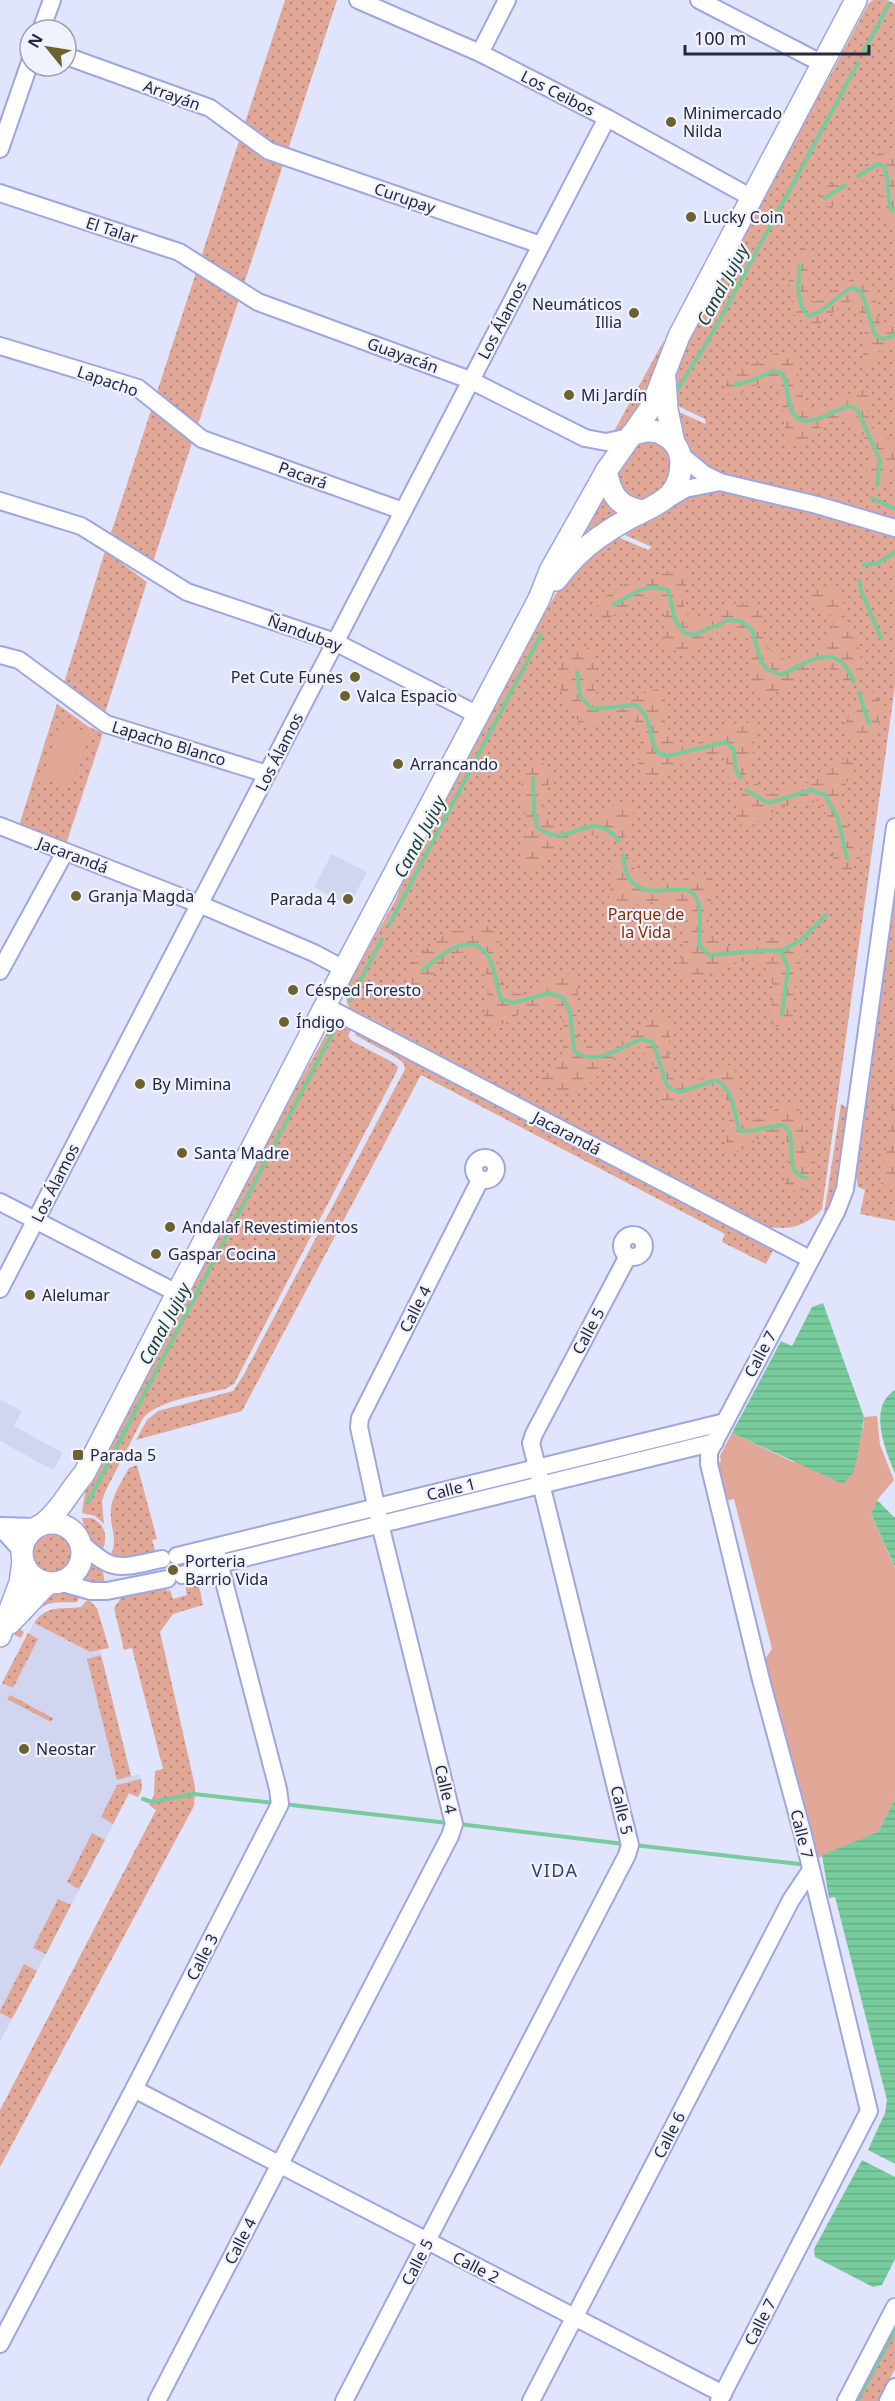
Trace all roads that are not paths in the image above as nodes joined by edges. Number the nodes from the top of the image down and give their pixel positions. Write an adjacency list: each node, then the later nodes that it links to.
1 (52, 0): 6 (street)
2 (358, 0): 7 (street, Los Ceibos)
3 (507, 0): 7 (street)
4 (699, 0): 9 (street)
5 (856, 0): 9 (main road)
6 (45, 18)
7 (480, 53): 11 (street, Los Ceibos)
8 (78, 60): 13 (street, Arrayán)
9 (823, 64): 15 (main road)
10 (25, 78): 12 (street)
11 (607, 118): 15 (street, Los Ceibos); 16 (street, Los Álamos)
12 (0, 150)
13 (269, 151): 16 (street, Curupay)
14 (0, 193): 17 (street, El Talar)
15 (752, 198): 19 (main road)
16 (541, 245): 20 (street, Los Álamos)
17 (220, 278): 20 (street, Guayacán)
18 (0, 346): 23 (street, Lapacho)
19 (665, 373): 21 (main road); 24 (main road)
20 (470, 380): 22 (street, Guayacán); 29 (street, Los Álamos)
21 (630, 436): 22 (street, Guayacán); 24 (main road); 25 (main road)
22 (585, 438): 25 (street, Guayacán)
23 (202, 440): 29 (street, Pacará)
24 (677, 449): 26 (street); 28 (main road)
25 (606, 471): 30 (main road); 32 (main road)
26 (720, 482): 28 (street); 31 (street)
27 (0, 501): 33 (street, Ñandubay)
28 (664, 501): 30 (main road)
29 (403, 511): 33 (street, Los Álamos)
30 (643, 511): 32 (main road)
31 (895, 528)
32 (539, 599): 35 (main road)
33 (335, 642): 35 (street, Ñandubay); 36 (street, Los Álamos)
34 (0, 655): 36 (street, Lapacho Blanco)
35 (478, 716): 41 (main road)
36 (267, 774): 40 (street, Los Álamos)
37 (0, 826): 39 (street, Jacarandá)
38 (895, 826): 48 (street, Calle 7)
39 (64, 852): 40 (street, Jacarandá); 42 (street)
40 (199, 904): 41 (street, Jacarandá); 46 (street, Los Álamos)
41 (344, 969): 43 (main road)
42 (0, 971)
43 (325, 1006): 48 (street, Jacarandá); 50 (main road)
44 (480, 1180): 55 (street, Calle 4)
45 (0, 1202): 46 (street)
46 (36, 1221): 49 (street, Los Álamos); 50 (street)
47 (628, 1256): 54 (street, Calle 5)
48 (810, 1259): 51 (street, Calle 7)
49 (0, 1289)
50 (177, 1293): 53 (main road)
51 (725, 1422): 52 (street, Calle 7); 54 (street, Calle 1)
52 (715, 1442): 54 (street, Calle 1); 67 (street, Calle 7)
53 (84, 1474): 57 (main road); 59 (main road)
54 (539, 1476): 55 (street, Calle 1); 56 (street, Calle 1); 70 (street, Calle 5)
55 (377, 1507): 56 (street, Calle 4); 60 (street, Calle 1)
56 (380, 1524): 63 (street, Calle 1); 69 (street, Calle 4)
57 (40, 1525): 58 (street); 59 (main road); 61 (main road)
58 (0, 1526): 61 (street)
59 (78, 1538): 62 (street, Calle 1); 65 (main road)
60 (215, 1547): 62 (street, Calle 1); 63 (street, Calle 3)
61 (22, 1556): 65 (main road); 66 (main road)
62 (163, 1559): 64 (street)
63 (219, 1564): 64 (street, Calle 1); 68 (street, Calle 3)
64 (168, 1578): 65 (street, Calle 1)
65 (54, 1582): 66 (main road)
66 (2, 1634)
67 (811, 1870): 72 (street, Calle 6); 75 (street, Calle 7)
68 (134, 2090): 69 (street, Calle 2); 73 (street, Calle 3)
69 (280, 2165): 70 (street, Calle 2); 76 (street, Calle 4)
70 (427, 2241): 72 (street, Calle 2); 77 (street, Calle 5)
71 (895, 2307): 79 (street)
72 (574, 2317): 75 (street, Calle 2); 78 (street, Calle 6)
73 (0, 2344)
74 (895, 2387): 80 (street)
75 (721, 2398)
76 (157, 2401)
77 (344, 2401)
78 (531, 2401)
79 (846, 2401)
80 (888, 2401)

